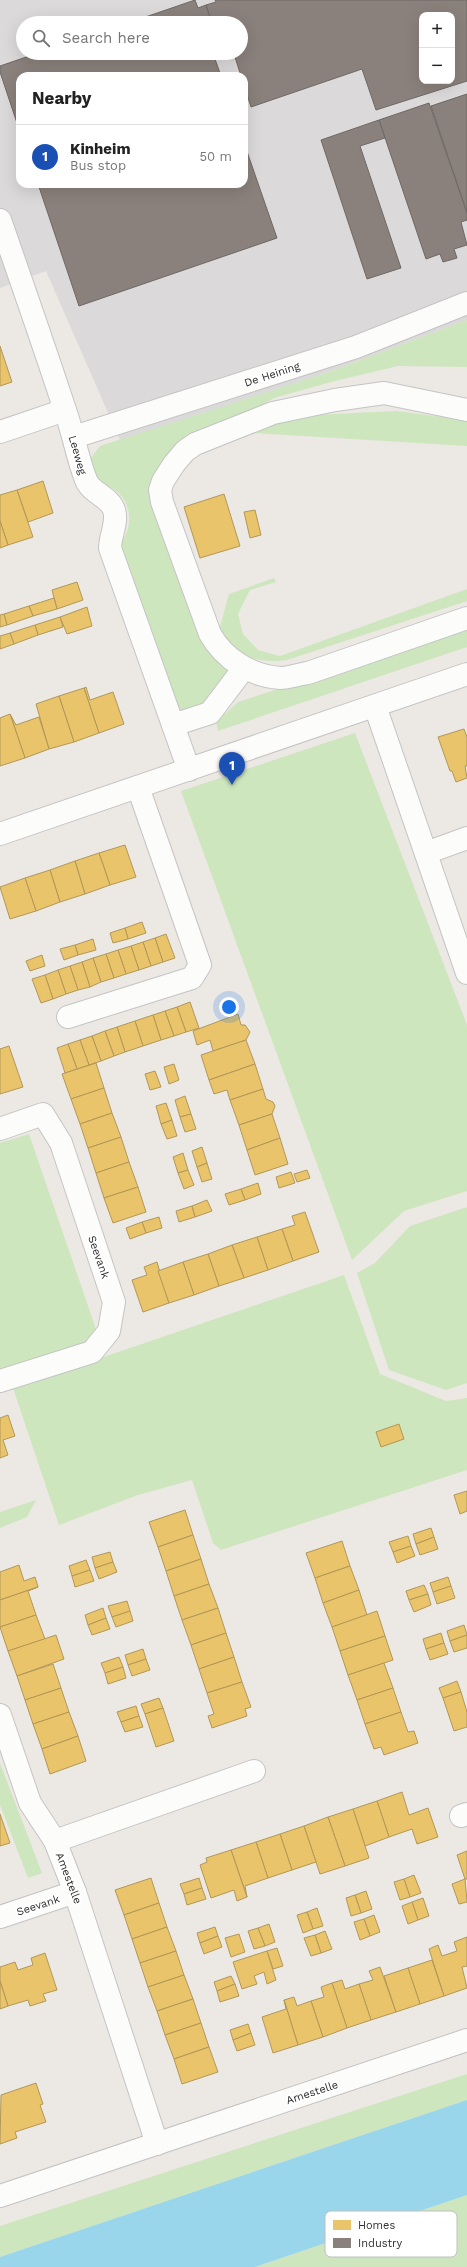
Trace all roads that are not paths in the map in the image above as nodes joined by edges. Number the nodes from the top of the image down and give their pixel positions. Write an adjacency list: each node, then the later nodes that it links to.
1 (0, 220): 3 (street, Leeweg)
2 (467, 303): 6 (street, De Heining)
3 (65, 410): 5 (street); 6 (street, Leeweg)
4 (467, 410): 8 (street)
5 (0, 432)
6 (74, 437): 11 (street, Leeweg)
7 (467, 618): 8 (street)
8 (244, 668): 11 (street)
9 (467, 674): 10 (street)
10 (375, 706): 12 (street); 16 (street)
11 (173, 725): 12 (street, Leeweg)
12 (189, 770): 13 (street)
13 (138, 787): 14 (street); 18 (street)
14 (0, 834)
15 (467, 838): 16 (street)
16 (426, 853): 17 (street)
17 (467, 973)
18 (68, 1017)
19 (0, 1129): 20 (street, Seevank)
20 (0, 1381)
21 (0, 1715): 23 (street, Amestelle)
22 (254, 1771): 23 (street, Amestelle)
23 (54, 1842): 24 (street, Amestelle)
24 (75, 1892): 25 (street, Seevank); 27 (street, Amestelle)
25 (0, 1917)
26 (467, 2040): 27 (street, Amestelle)
27 (157, 2144): 28 (street, Amestelle)
28 (0, 2196)

